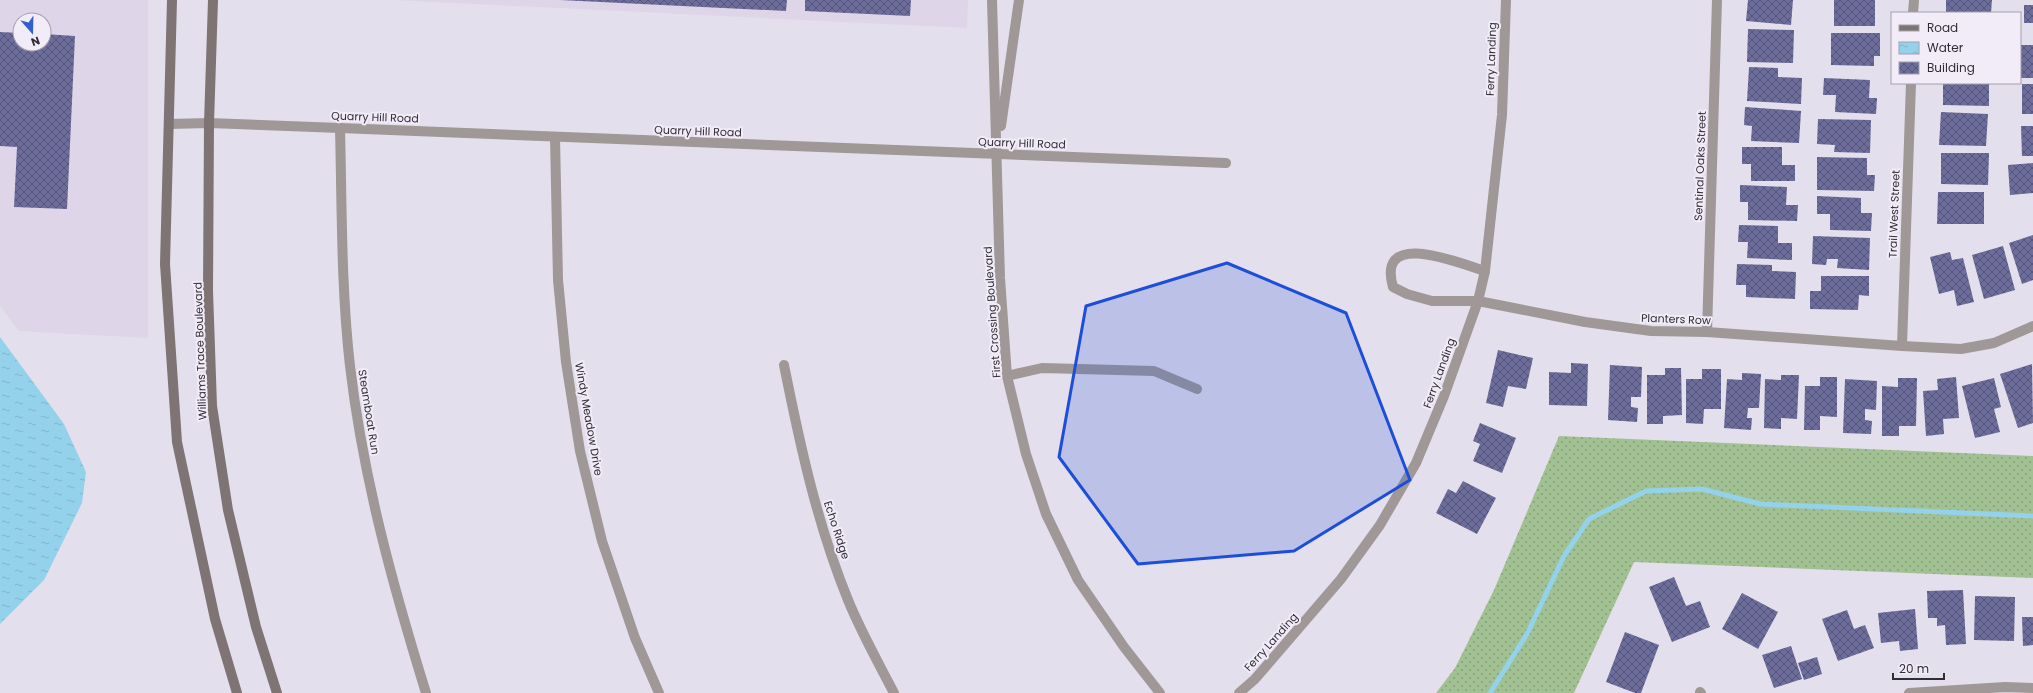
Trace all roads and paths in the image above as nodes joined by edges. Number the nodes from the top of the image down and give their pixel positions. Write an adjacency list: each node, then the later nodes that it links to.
1 (172, 0): 11 (main road)
2 (213, 0): 10 (main road, Williams Trace Boulevard)
3 (992, 0): 14 (street, First Crossing Boulevard)
4 (1019, 0): 14 (street, First Crossing Boulevard)
5 (1506, 0): 16 (street, Ferry Landing)
6 (1717, 0): 19 (street, Sentinal Oaks Street)
7 (1914, 0): 8 (street)
8 (1913, 12)
9 (1911, 84): 20 (street, Trail West Street)
10 (209, 123): 11 (street, Quarry Hill Road); 12 (street, Quarry Hill Road); 27 (main road, Williams Trace Boulevard)
11 (169, 124): 26 (main road)
12 (340, 128): 13 (street, Quarry Hill Road); 28 (street, Steamboat Run)
13 (555, 137): 14 (street, Quarry Hill Road); 29 (street, Windy Meadow Drive)
14 (997, 154): 15 (street, Quarry Hill Road); 22 (street, First Crossing Boulevard)
15 (1226, 163)
16 (1485, 271): 17 (street, Ferry Landing); 17 (street, Planters Row)
17 (1478, 301): 19 (street, Planters Row); 32 (street, Ferry Landing)
18 (2033, 326): 20 (street, Planters Row)
19 (1707, 332): 20 (street, Planters Row)
20 (1902, 346)
21 (784, 365): 30 (street, Echo Ridge)
22 (1007, 376): 23 (street); 31 (street, First Crossing Boulevard)
23 (1197, 390)
24 (2033, 688): 25 (street)
25 (2005, 690): 33 (street)
26 (237, 693)
27 (278, 693)
28 (426, 693)
29 (659, 693)
30 (894, 693)
31 (1160, 693)
32 (1239, 693)
33 (1909, 693)

